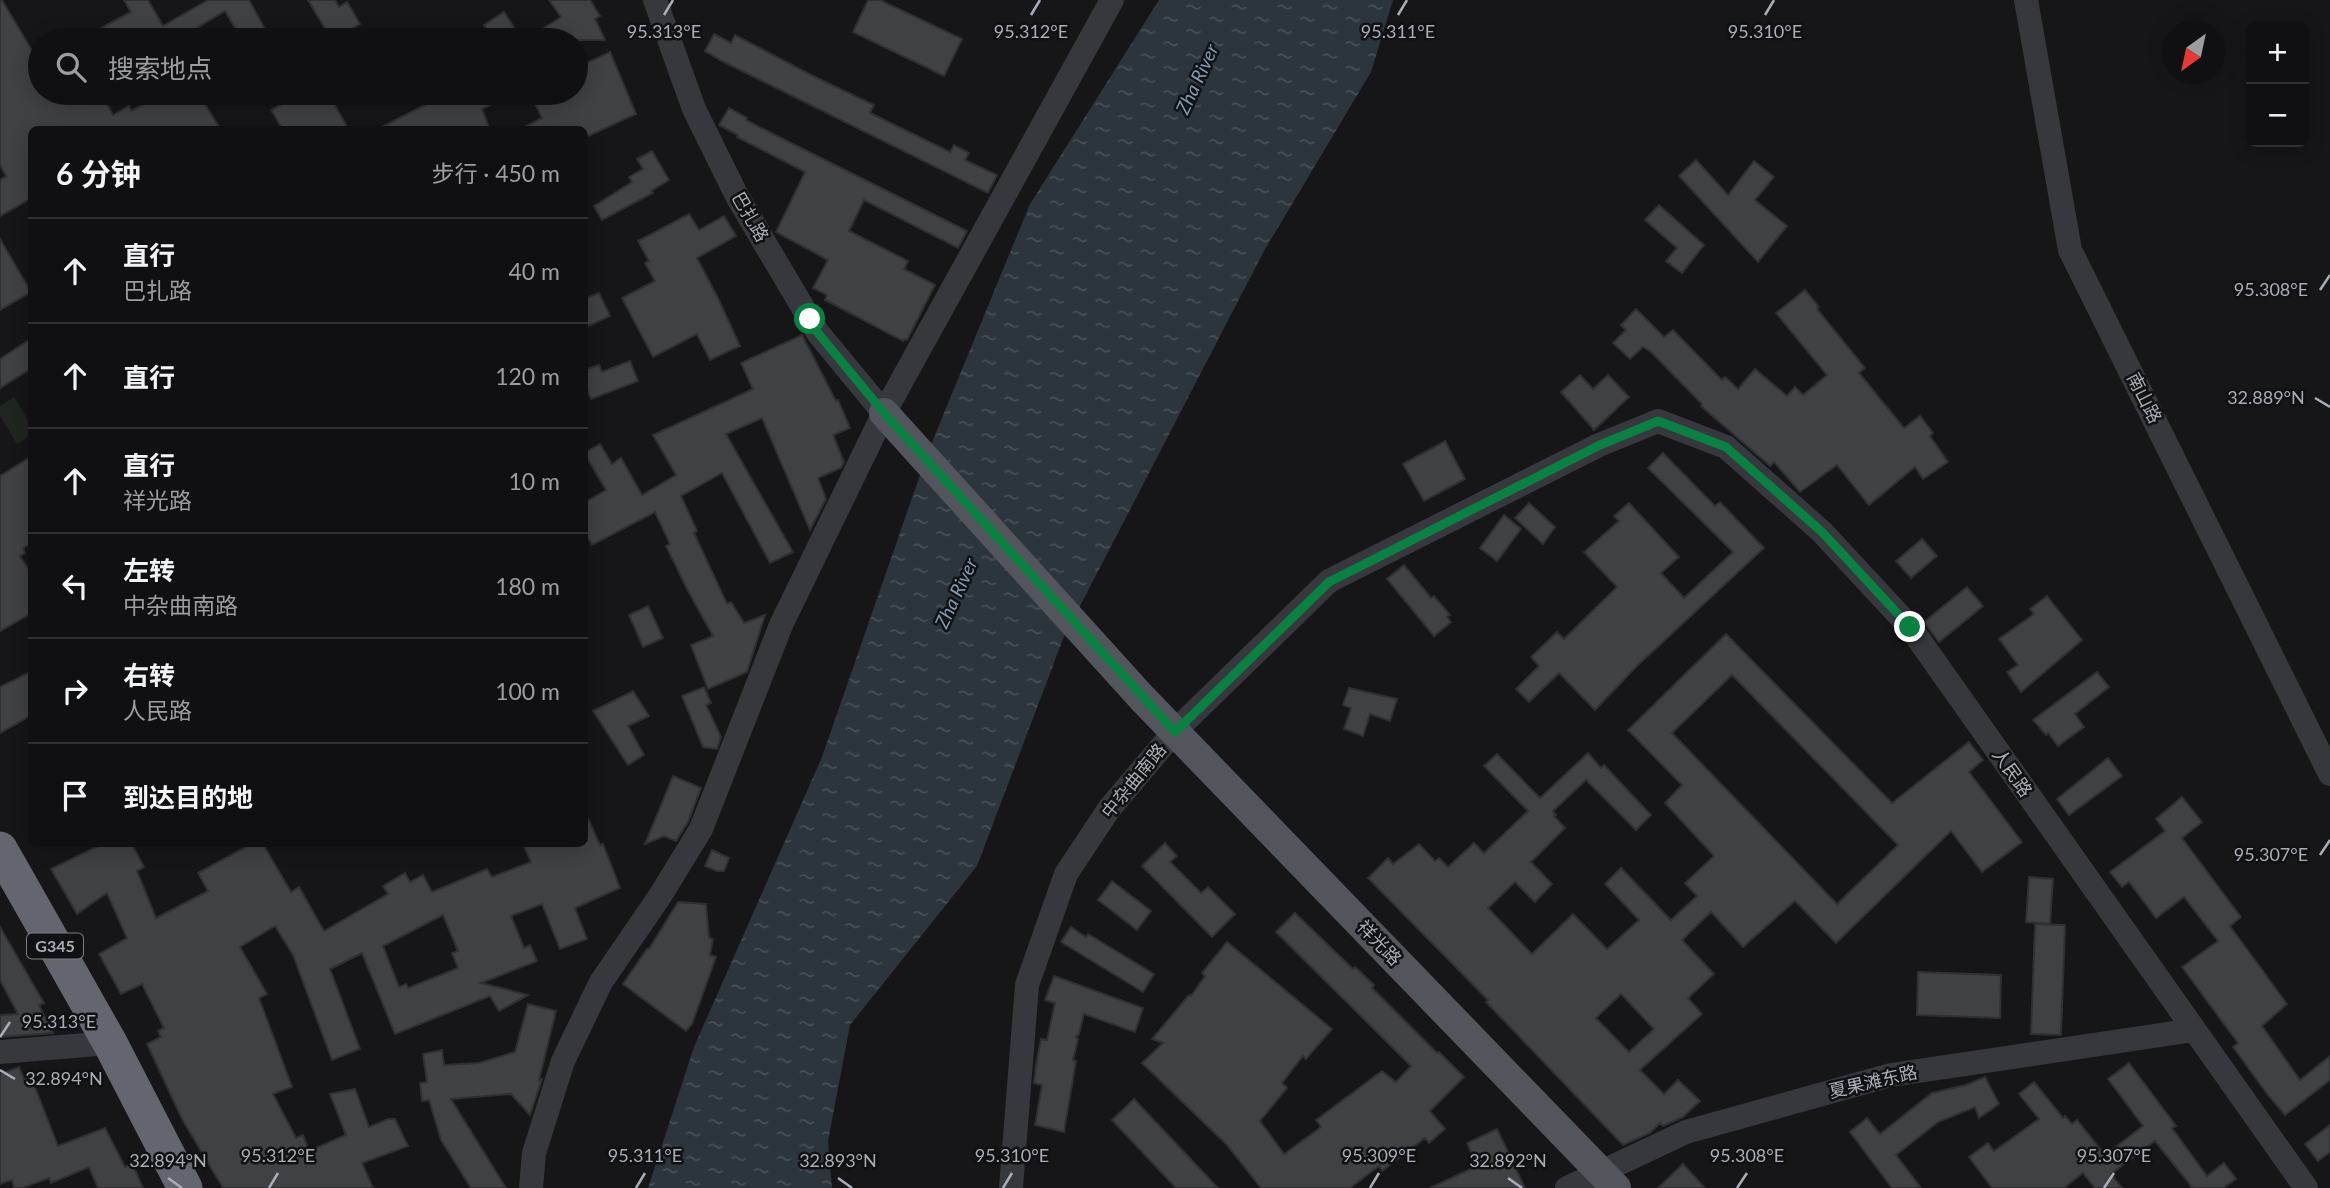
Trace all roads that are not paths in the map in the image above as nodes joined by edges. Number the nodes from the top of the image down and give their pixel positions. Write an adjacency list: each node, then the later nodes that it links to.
1 (655, 0): 4 (street, 巴扎路)
2 (1112, 0): 4 (street)
3 (2026, 0): 7 (street, 南山路)
4 (884, 413): 6 (main road, 祥光路); 14 (street)
5 (1658, 421): 6 (street, 中杂曲南路); 9 (street, 人民路)
6 (1175, 732): 12 (main road, 祥光路); 15 (street, 中杂曲南路)
7 (2330, 775)
8 (0, 849): 10 (highway, G345)
9 (2194, 1030): 12 (street, 夏果滩东路); 17 (street, 人民路)
10 (110, 1043): 11 (street); 13 (highway, G345)
11 (0, 1052)
12 (1608, 1180): 16 (street, 夏果滩东路)
13 (185, 1188)
14 (531, 1188)
15 (1011, 1188)
16 (1567, 1188)
17 (2306, 1188)

